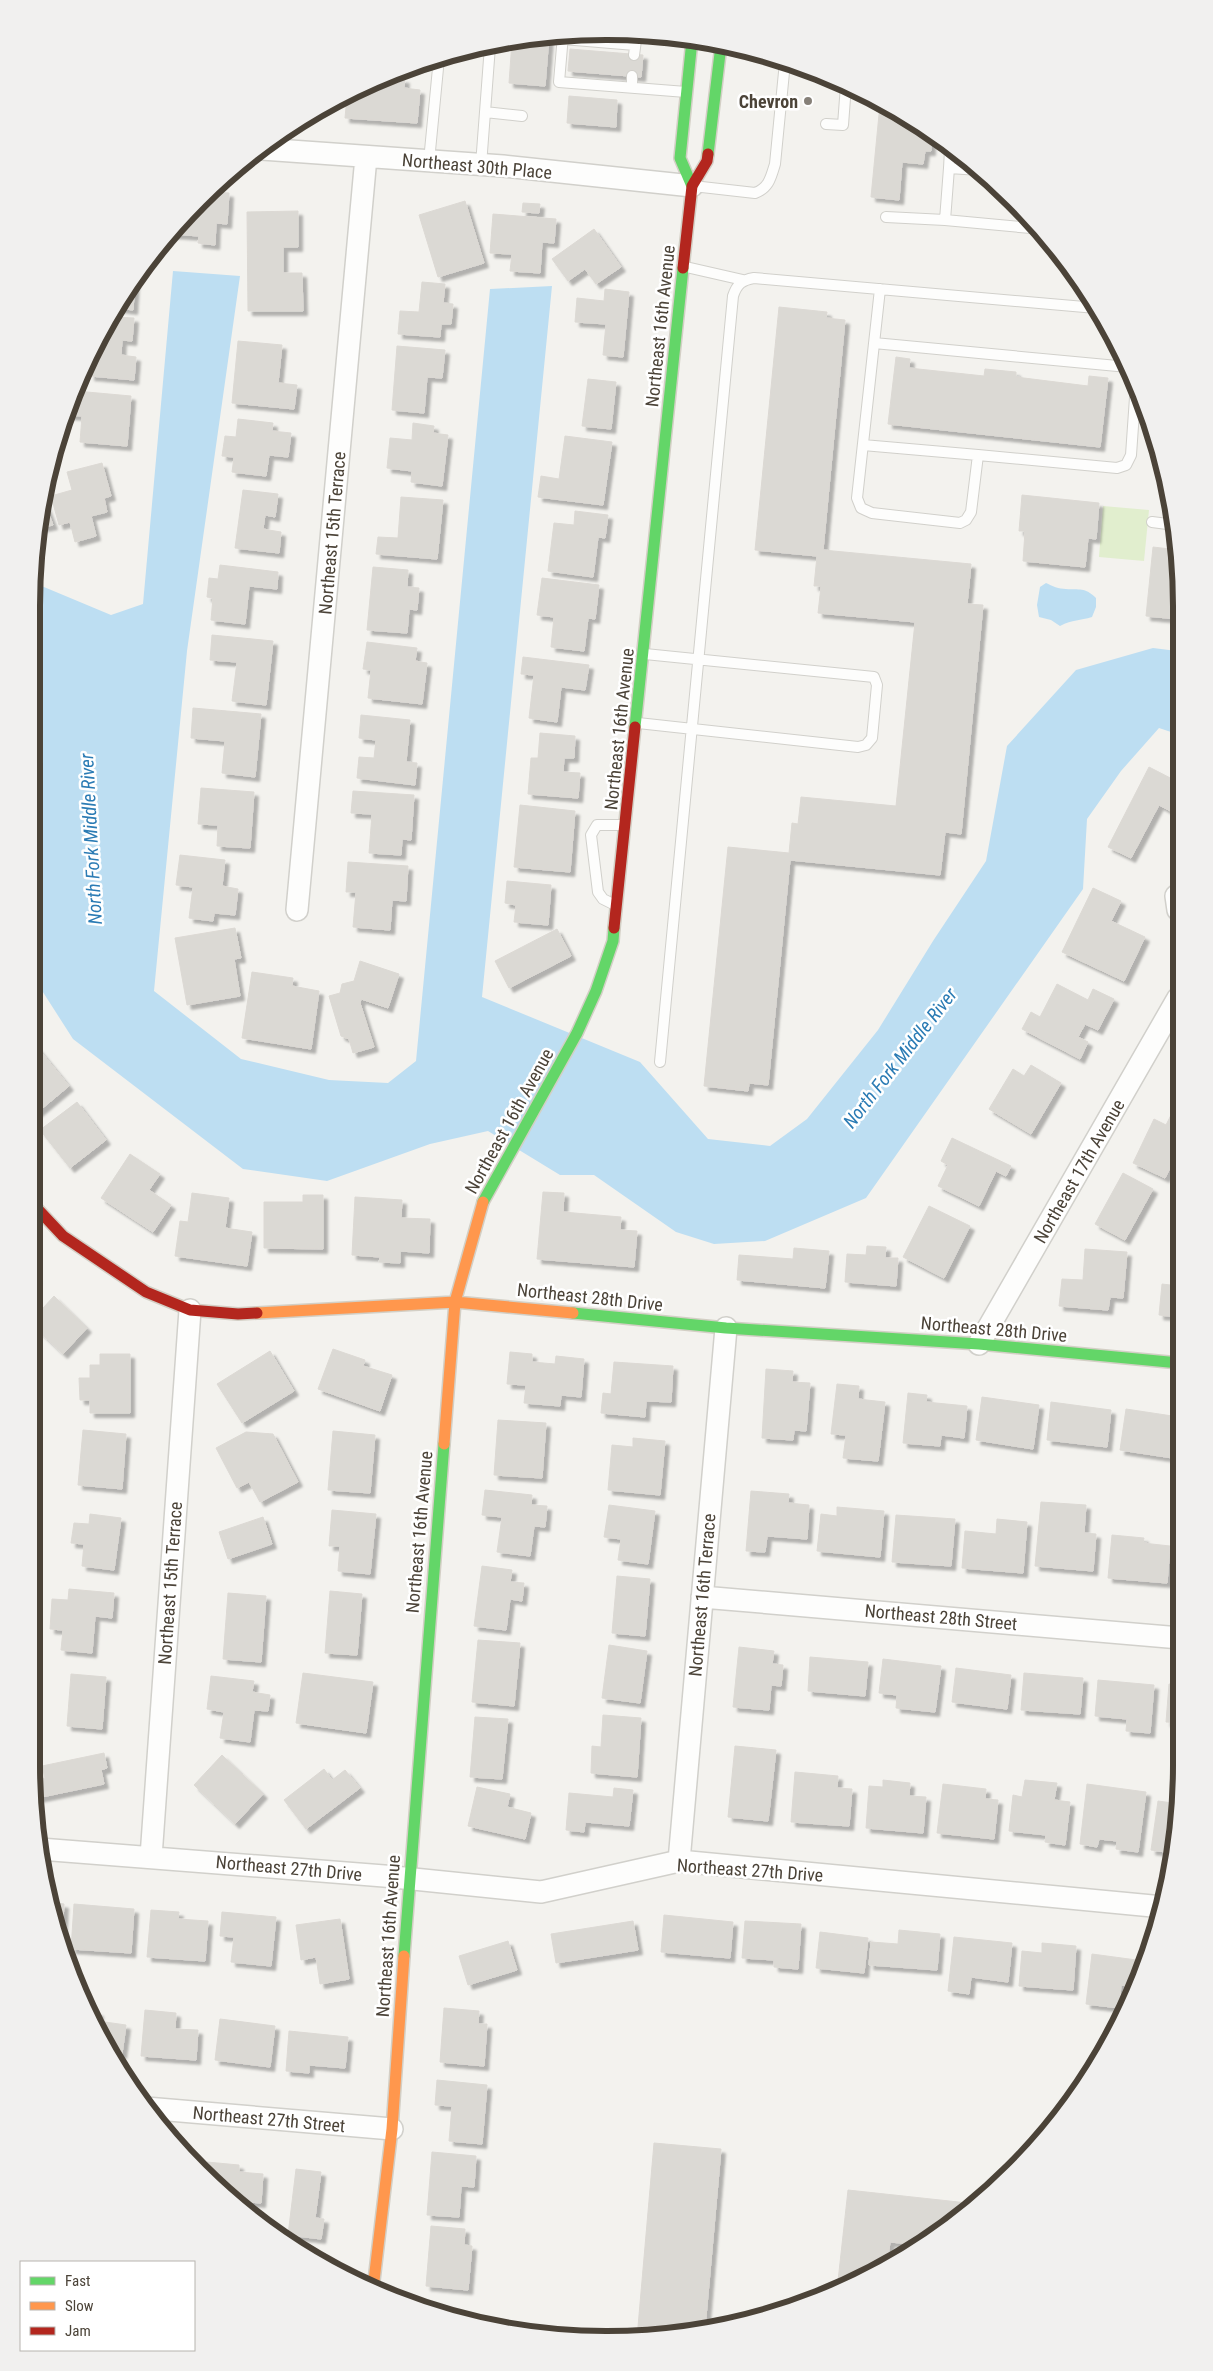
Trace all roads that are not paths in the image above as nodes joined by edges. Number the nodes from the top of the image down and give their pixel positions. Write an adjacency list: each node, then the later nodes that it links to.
1 (583, 41): 2 (lane)
2 (636, 41)
3 (563, 42): 10 (lane)
4 (691, 47): 11 (street, Northeast 16th Avenue)
5 (490, 52): 13 (lane)
6 (720, 52): 23 (street, Northeast 16th Avenue)
7 (438, 66): 19 (lane)
8 (785, 69): 23 (lane)
9 (632, 76): 10 (lane)
10 (632, 87): 11 (lane)
11 (687, 92): 23 (street, Northeast 16th Avenue)
12 (845, 93): 15 (lane)
13 (486, 112): 14 (lane); 20 (lane)
14 (522, 116)
15 (826, 124)
16 (272, 150): 18 (street, Northeast 30th Place)
17 (950, 156): 21 (lane)
18 (366, 157): 19 (street, Northeast 30th Place); 44 (street, Northeast 15th Terrace)
19 (429, 161): 20 (street, Northeast 30th Place)
20 (481, 165): 23 (street, Northeast 30th Place)
21 (949, 168): 22 (lane); 25 (lane)
22 (966, 169)
23 (692, 186): 27 (street, Northeast 16th Avenue)
24 (886, 217): 25 (lane)
25 (945, 220): 26 (lane)
26 (1027, 228)
27 (684, 266): 28 (lane); 38 (street, Northeast 16th Avenue)
28 (743, 280): 29 (lane); 39 (lane)
29 (880, 289): 30 (lane); 31 (lane)
30 (1087, 307)
31 (874, 343): 32 (lane); 34 (lane)
32 (1119, 366)
33 (1135, 402): 35 (lane)
34 (863, 446): 35 (lane); 35 (lane)
35 (978, 455)
36 (1152, 522): 37 (lane)
37 (1167, 524)
38 (644, 654): 39 (lane); 40 (street, Northeast 16th Avenue)
39 (699, 659): 41 (lane); 41 (lane)
40 (637, 723): 41 (lane); 42 (street, Northeast 16th Avenue)
41 (692, 729): 46 (lane)
42 (627, 825): 43 (street, Northeast 16th Avenue); 43 (lane)
43 (618, 906): 48 (street, Northeast 16th Avenue)
44 (297, 910)
45 (1173, 1007): 51 (street, Northeast 17th Avenue)
46 (660, 1062)
47 (40, 1212): 49 (street, Northeast 28th Drive)
48 (455, 1302): 49 (street, Northeast 28th Drive); 50 (street, Northeast 28th Drive); 58 (street, Northeast 16th Avenue)
49 (190, 1310): 56 (street, Northeast 15th Terrace)
50 (726, 1328): 51 (street, Northeast 28th Drive); 53 (street, Northeast 16th Terrace)
51 (979, 1344): 52 (street, Northeast 28th Drive)
52 (1173, 1362)
53 (702, 1597): 54 (street, Northeast 28th Street); 57 (street, Northeast 16th Terrace)
54 (1173, 1637)
55 (47, 1849): 56 (street, Northeast 27th Drive)
56 (151, 1857): 58 (street, Northeast 27th Drive)
57 (679, 1861): 58 (street, Northeast 27th Drive); 59 (street, Northeast 27th Drive)
58 (409, 1878): 61 (street, Northeast 16th Avenue)
59 (1155, 1906)
60 (157, 2109): 61 (street, Northeast 27th Street)
61 (392, 2129): 62 (street, Northeast 16th Avenue)
62 (374, 2281)

